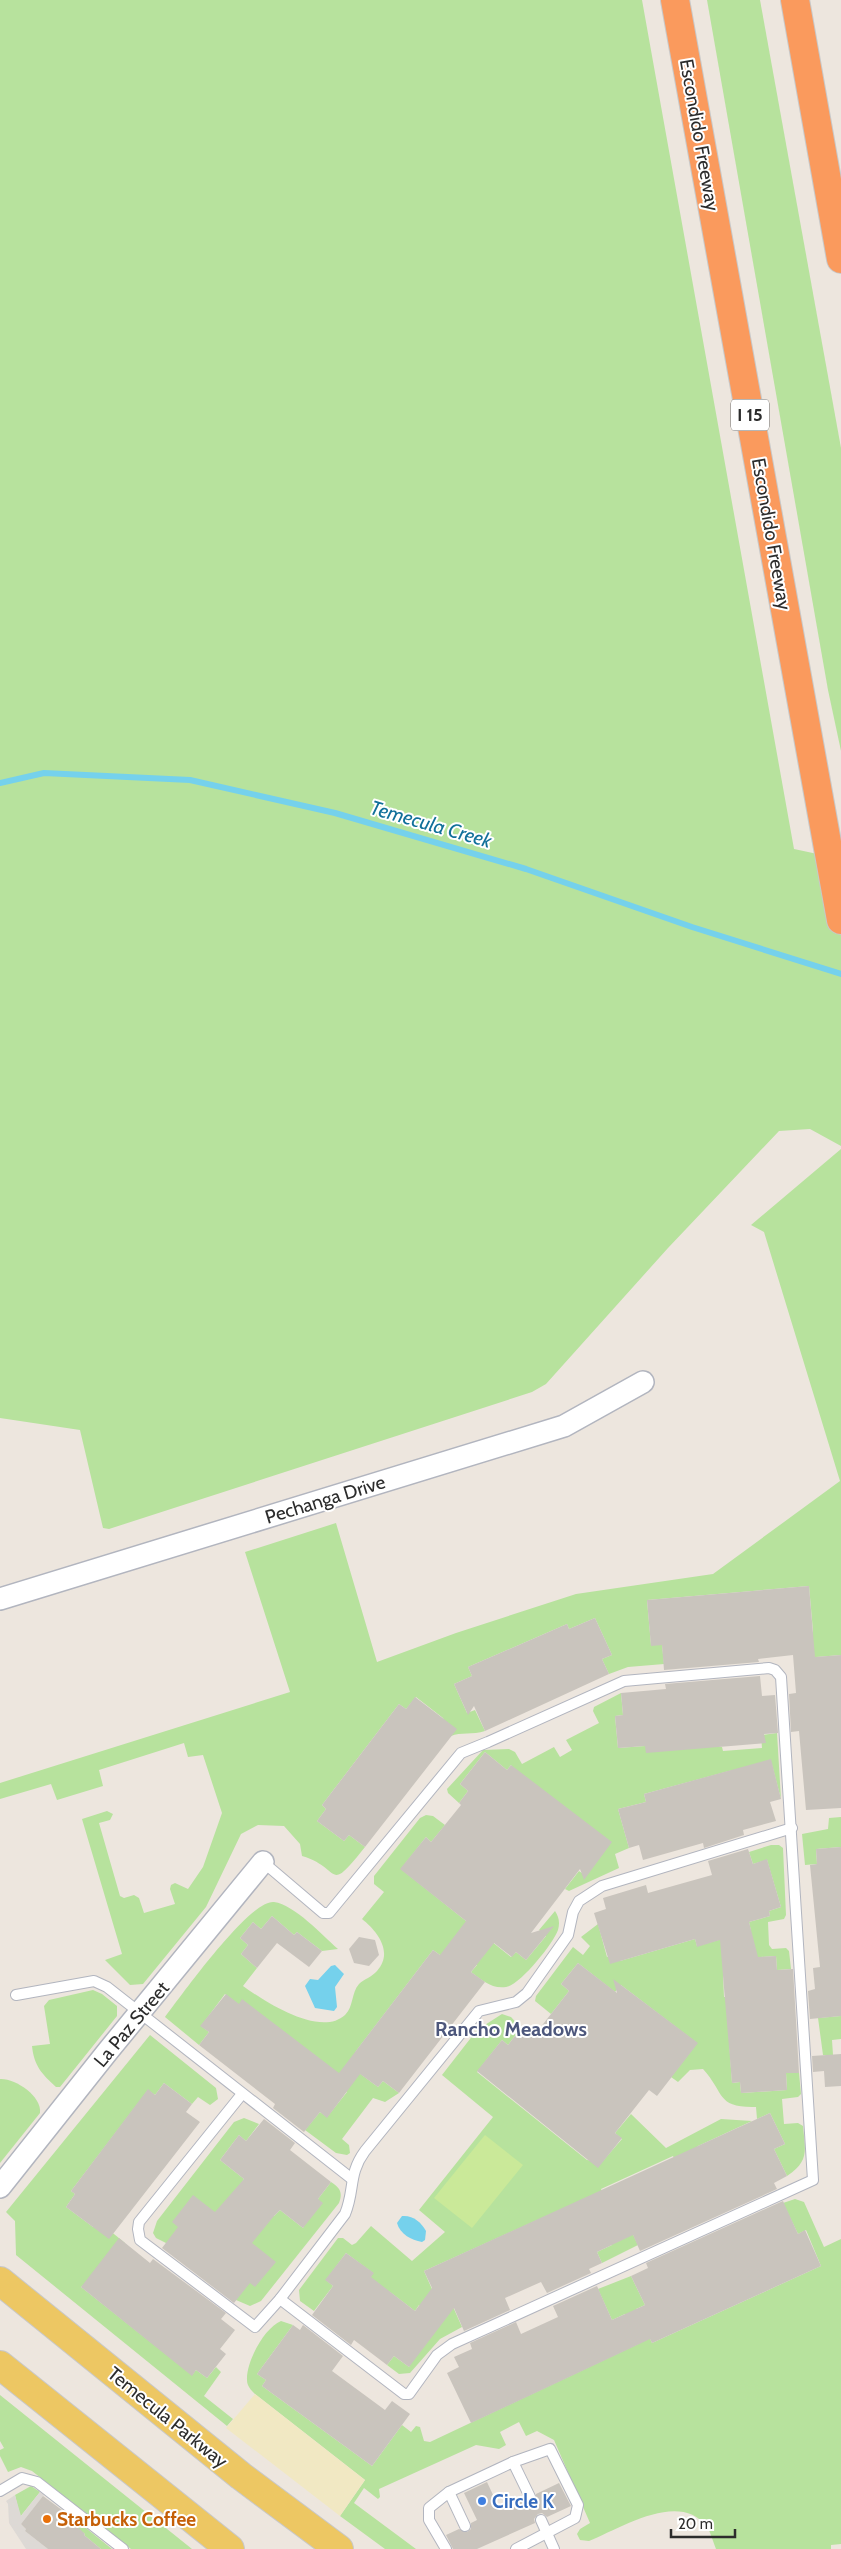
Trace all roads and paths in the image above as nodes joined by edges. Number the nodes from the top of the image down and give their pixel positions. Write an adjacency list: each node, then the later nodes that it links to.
1 (675, 0): 4 (highway, Escondido Freeway / I 15)
2 (796, 0): 3 (highway)
3 (841, 259)
4 (841, 920)
5 (643, 1382): 6 (street, Pechanga Drive)
6 (0, 1599)
7 (792, 1828): 8 (lane); 12 (lane); 15 (lane)
8 (263, 1862): 10 (street, La Paz Street)
9 (16, 1995): 10 (lane)
10 (139, 2013): 11 (lane); 13 (street, La Paz Street)
11 (242, 2094): 12 (lane); 15 (lane)
12 (352, 2179): 15 (lane)
13 (0, 2187)
14 (0, 2281): 26 (main road, Temecula Parkway)
15 (280, 2300)
16 (0, 2365): 25 (main road)
17 (513, 2462): 19 (lane); 20 (lane); 23 (lane)
18 (0, 2491): 24 (lane)
19 (449, 2492): 22 (lane); 27 (lane)
20 (530, 2497)
21 (541, 2520): 23 (lane)
22 (465, 2526)
23 (547, 2533): 28 (lane); 29 (lane)
24 (123, 2549)
25 (230, 2549)
26 (339, 2549)
27 (446, 2549)
28 (516, 2549)
29 (554, 2549)

